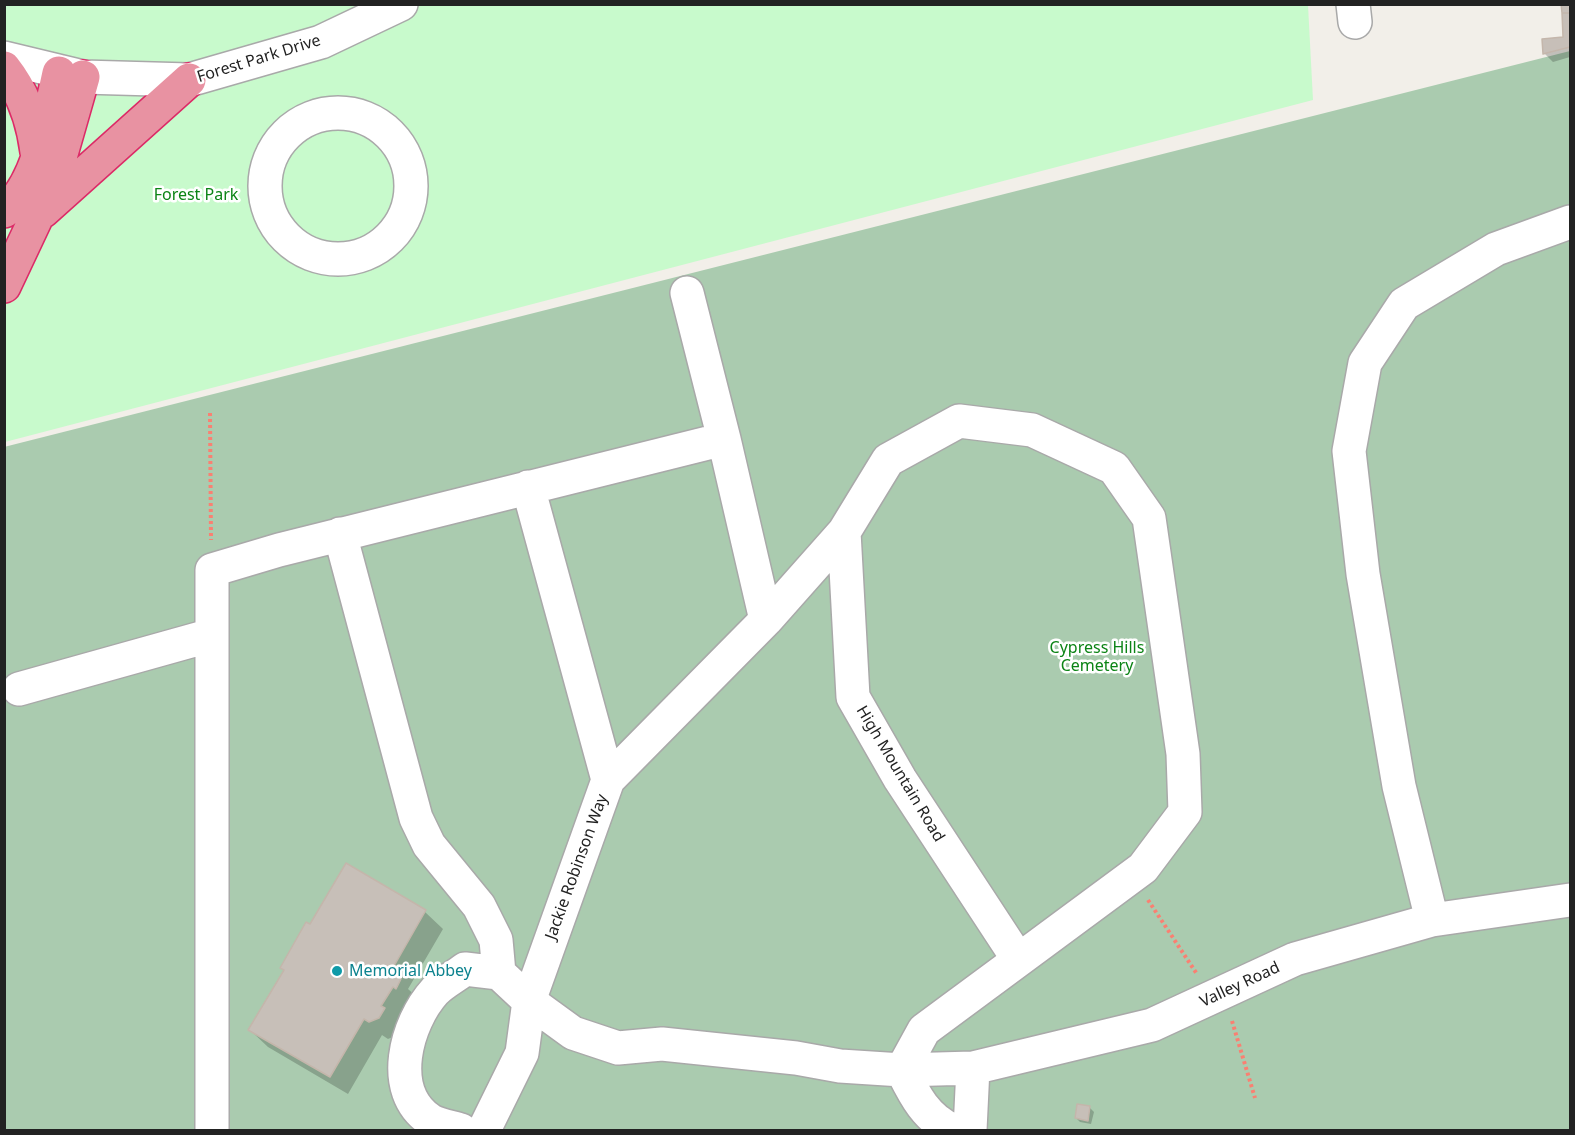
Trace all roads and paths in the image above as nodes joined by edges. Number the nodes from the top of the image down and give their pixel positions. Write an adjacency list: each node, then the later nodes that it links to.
1 (401, 4): 5 (street, Forest Park Drive)
2 (4, 58): 4 (street, Forest Park Drive)
3 (4, 68): 6 (highway)
4 (71, 75): 5 (street, Forest Park Drive); 6 (highway); 9 (highway)
5 (189, 80): 9 (highway)
6 (38, 156): 8 (highway)
7 (264, 186): 7 (street)
8 (4, 211)
9 (37, 216): 11 (highway)
10 (1570, 222): 25 (street)
11 (4, 286)
12 (687, 293): 14 (street)
13 (210, 413): 18 (path)
14 (724, 439): 15 (street); 19 (street)
15 (528, 487): 17 (street); 22 (street)
16 (844, 532): 19 (street, Jackie Robinson Way); 23 (street, Jackie Robinson Way); 26 (street, High Mountain Road)
17 (340, 534): 18 (street); 27 (street)
18 (212, 570): 20 (street)
19 (766, 620): 22 (street, Jackie Robinson Way)
20 (212, 635): 21 (street); 33 (street)
21 (19, 689)
22 (608, 780): 29 (street, Jackie Robinson Way)
23 (1132, 876): 26 (street, Jackie Robinson Way); 28 (path)
24 (1570, 900): 25 (street, Valley Road)
25 (1432, 921): 28 (street, Valley Road)
26 (1018, 959): 31 (street, Jackie Robinson Way)
27 (499, 973): 29 (street, Valley Road); 34 (street)
28 (1218, 994): 30 (street, Valley Road); 32 (path)
29 (528, 1001): 31 (street, Valley Road); 35 (street, Jackie Robinson Way)
30 (974, 1068): 31 (street, Valley Road); 37 (street)
31 (902, 1070): 36 (street)
32 (1254, 1098)
33 (212, 1131)
34 (461, 1131)
35 (484, 1131)
36 (953, 1131)
37 (969, 1131)

